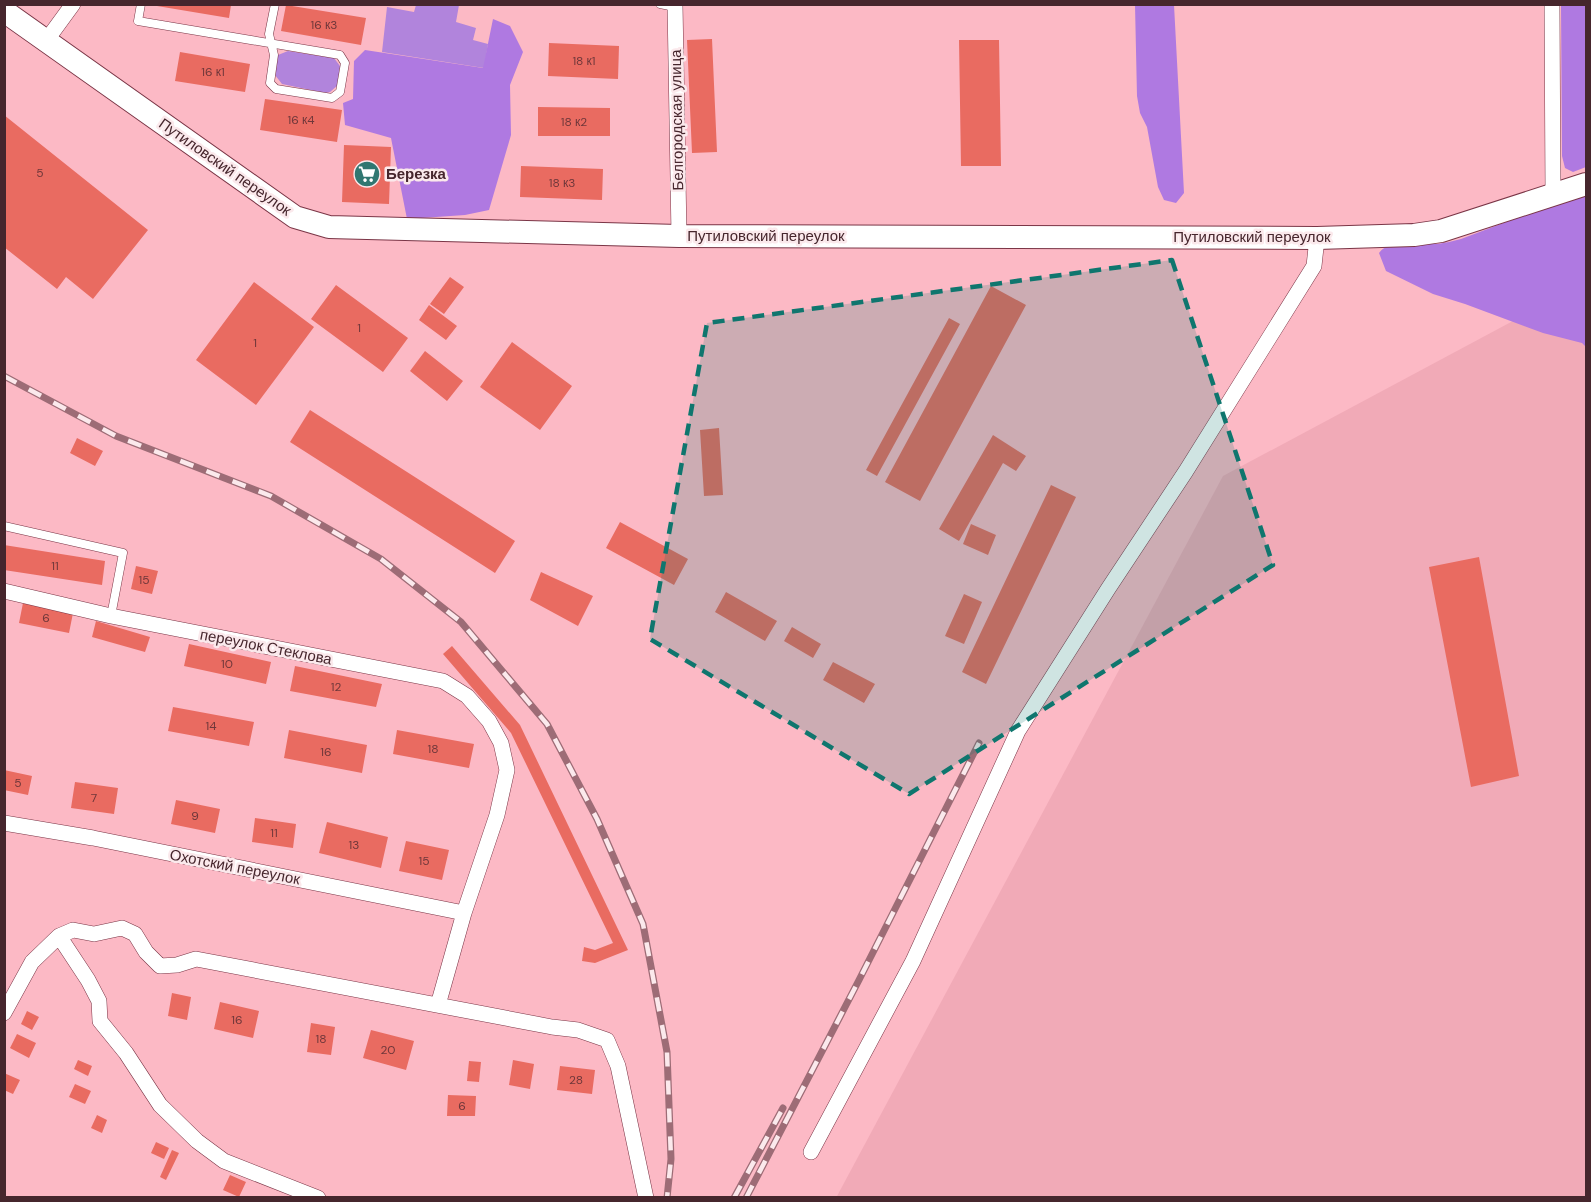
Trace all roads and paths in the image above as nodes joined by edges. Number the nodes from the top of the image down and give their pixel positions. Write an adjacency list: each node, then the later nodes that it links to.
1 (73, 4): 7 (street)
2 (141, 4): 8 (lane)
3 (275, 4): 8 (lane)
4 (1552, 4): 10 (street)
5 (670, 6): 11 (street, Белгородская улица)
6 (4, 11): 7 (main road, Путиловский переулок)
7 (46, 40): 11 (main road, Путиловский переулок)
8 (272, 44): 8 (lane)
9 (1587, 184): 10 (main road, Путиловский переулок)
10 (1553, 196): 12 (main road, Путиловский переулок)
11 (679, 236): 12 (main road, Путиловский переулок)
12 (1317, 238): 21 (street)
13 (4, 526): 15 (lane)
14 (4, 591): 15 (street, переулок Стеклова)
15 (111, 616): 17 (street, переулок Стеклова)
16 (4, 823): 17 (street, Охотский переулок)
17 (464, 913): 19 (street, переулок Стеклова)
18 (59, 936): 19 (street); 20 (street); 22 (street)
19 (438, 1005): 23 (street)
20 (4, 1013)
21 (811, 1152)
22 (318, 1197)
23 (646, 1197)

